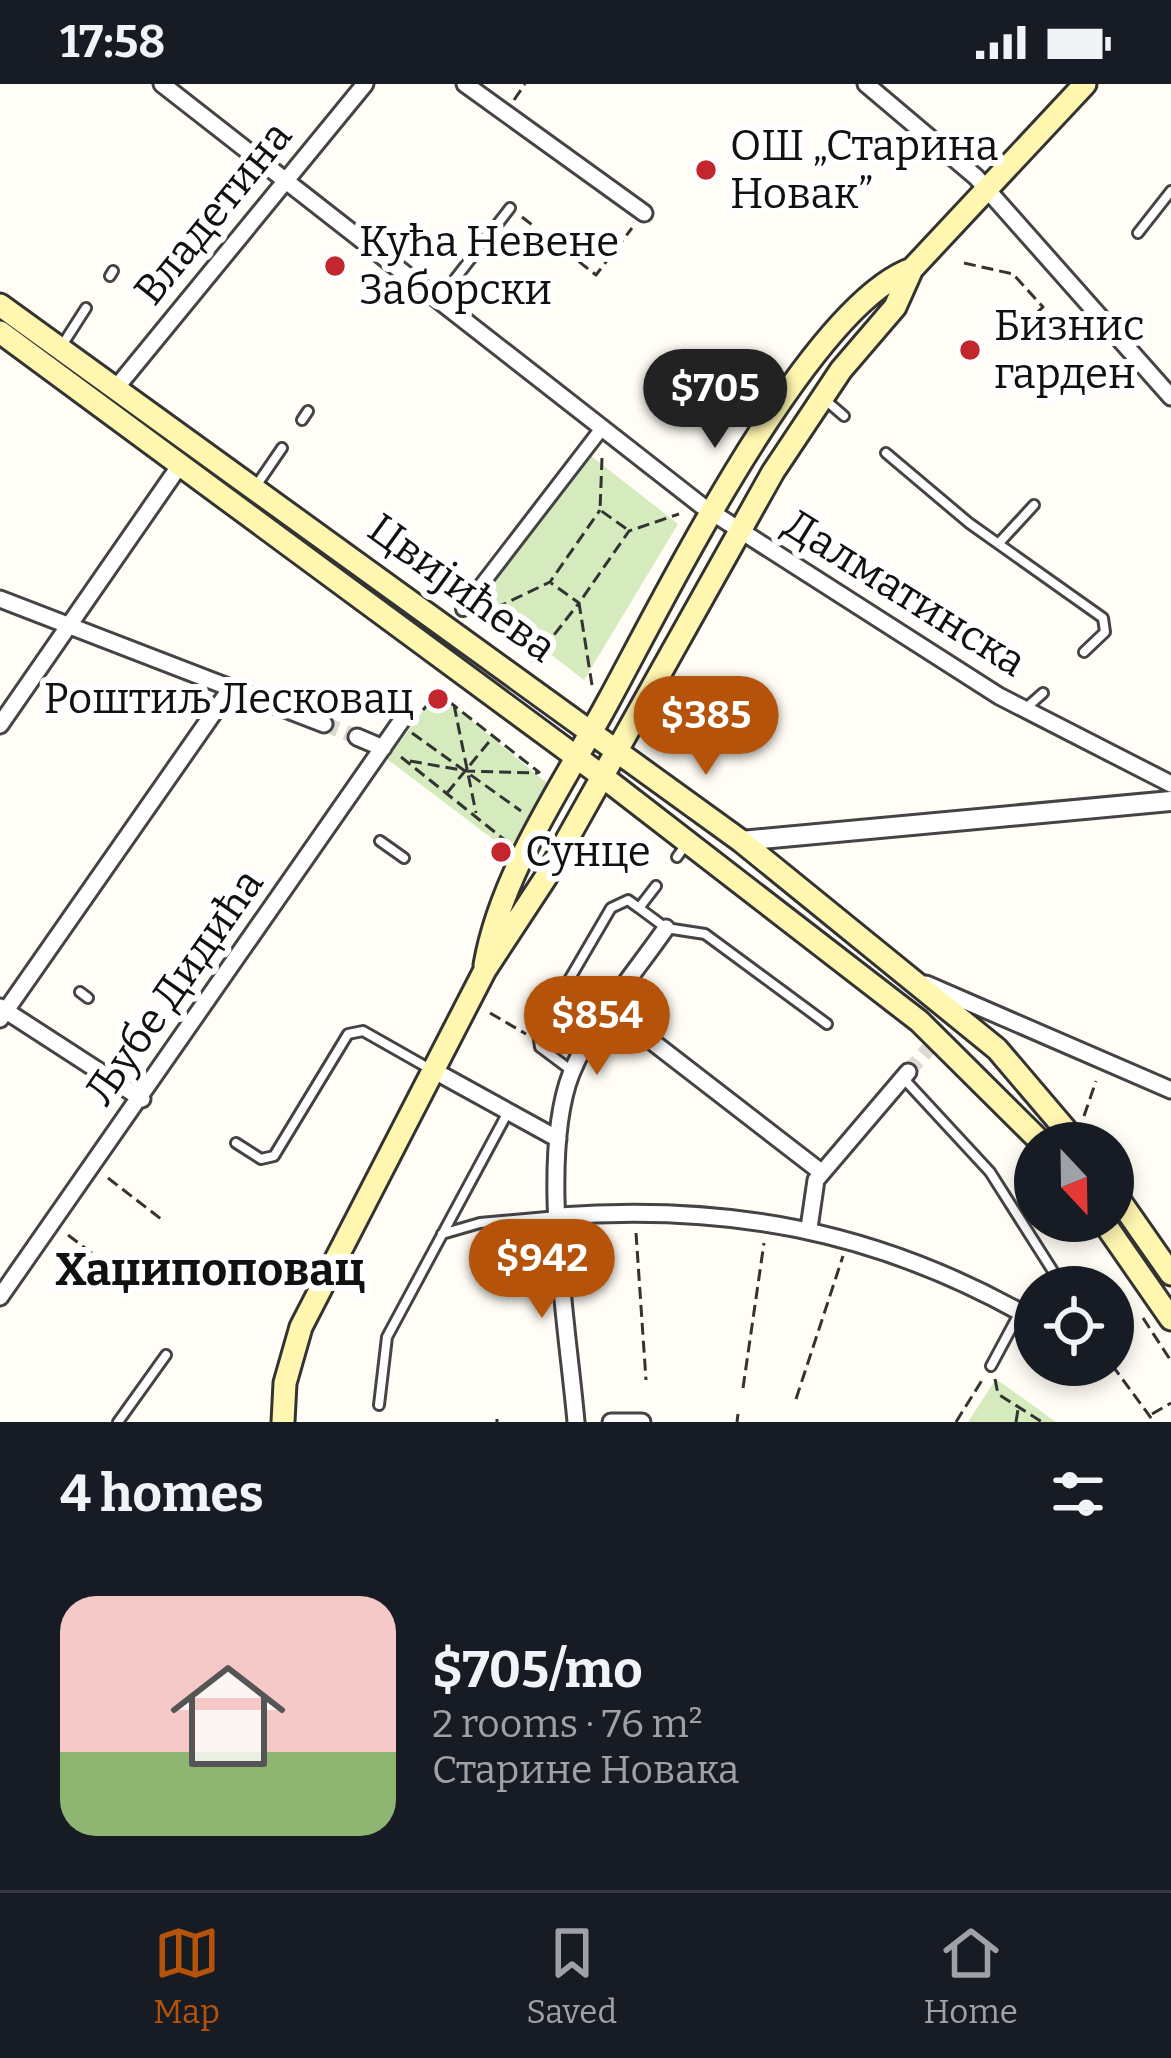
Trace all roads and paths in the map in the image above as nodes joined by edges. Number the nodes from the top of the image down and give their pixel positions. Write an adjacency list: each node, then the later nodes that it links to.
1 (162, 84): 6 (street, Далматинска)
2 (365, 84): 6 (street, Владетина)
3 (465, 84): 10 (street)
4 (866, 84): 7 (street)
5 (1085, 84): 7 (main road)
6 (287, 179): 14 (street, Далматинска); 20 (street, Владетина)
7 (988, 189): 13 (main road); 22 (street)
8 (1171, 191): 11 (lane)
9 (510, 208): 10 (path); 14 (lane)
10 (644, 213)
11 (1138, 233)
12 (964, 262): 17 (path)
13 (912, 269): 21 (main road); 31 (main road)
14 (438, 301): 24 (street, Далматинска)
15 (0, 305): 19 (main road, Цвијићева)
16 (86, 308): 19 (lane)
17 (1022, 327)
18 (0, 332): 27 (main road, Цвијићева)
19 (60, 348): 20 (main road, Цвијићева)
20 (116, 388): 28 (main road, Цвијићева)
21 (822, 397): 23 (lane); 33 (main road)
22 (1171, 397)
23 (844, 416)
24 (603, 427): 30 (path); 31 (street, Далматинска); 38 (street)
25 (282, 448): 28 (lane)
26 (886, 453): 34 (lane)
27 (180, 465): 39 (street); 56 (main road, Цвијићева)
28 (255, 487): 41 (main road, Цвијићева)
29 (1034, 505): 34 (lane)
30 (600, 510): 32 (path); 35 (path)
31 (707, 510): 32 (path); 33 (street, Далматинска); 51 (main road)
32 (629, 531): 37 (path)
33 (739, 531): 47 (street, Далматинска); 54 (main road)
34 (998, 544): 40 (lane)
35 (550, 583): 37 (path); 38 (path)
36 (0, 598): 39 (street)
37 (579, 603): 41 (path); 44 (path)
38 (469, 613)
39 (66, 624): 42 (street); 50 (street)
40 (1084, 652)
41 (521, 678): 51 (main road, Цвијићева)
42 (231, 688): 49 (street); 74 (street)
43 (1043, 693): 47 (lane)
44 (593, 694)
45 (448, 700): 46 (path)
46 (454, 704): 52 (path); 57 (path)
47 (1024, 709): 59 (street, Далматинска)
48 (406, 723): 55 (street, Љубе Дидића); 57 (path)
49 (324, 724)
50 (0, 725)
51 (592, 729): 54 (main road, Цвијићева); 56 (main road)
52 (494, 736): 57 (path); 57 (path)
53 (357, 737): 55 (street)
54 (617, 747): 58 (main road); 65 (main road, Цвијићева)
55 (383, 748): 83 (street, Љубе Дидића)
56 (577, 757): 58 (main road, Цвијићева); 66 (main road)
57 (467, 771): 60 (path); 60 (path); 62 (path); 63 (path)
58 (602, 776): 71 (main road); 86 (main road, Цвијићева)
59 (1171, 784)
60 (447, 794): 62 (path)
61 (1171, 801): 65 (street)
62 (477, 818): 66 (path)
63 (532, 820)
64 (380, 841): 67 (lane)
65 (741, 841): 72 (main road, Цвијићева)
66 (526, 857): 71 (main road)
67 (404, 858)
68 (656, 886): 69 (lane)
69 (639, 908): 70 (lane); 77 (lane)
70 (666, 928): 73 (street); 76 (lane)
71 (484, 970): 79 (main road)
72 (921, 982): 82 (street); 87 (main road, Цвијићева)
73 (610, 1009): 80 (street); 91 (street)
74 (2, 1012): 83 (street)
75 (490, 1013): 77 (path)
76 (827, 1024)
77 (538, 1041): 80 (lane)
78 (1104, 1069): 85 (path)
79 (431, 1070): 84 (street); 89 (lane); 121 (main road)
80 (572, 1071): 88 (street)
81 (906, 1075): 91 (street); 102 (lane)
82 (1171, 1090)
83 (142, 1099): 90 (street, Љубе Дидића)
84 (508, 1113): 88 (street); 99 (lane)
85 (1083, 1118)
86 (1019, 1122)
87 (1059, 1122)
88 (558, 1139): 93 (street)
89 (236, 1143)
90 (92, 1166): 95 (path); 96 (street, Љубе Дидића)
91 (821, 1172): 98 (street)
92 (634, 1213): 93 (street); 97 (street); 111 (path)
93 (559, 1216): 99 (lane); 122 (street)
94 (1134, 1221): 103 (main road)
95 (165, 1222)
96 (52, 1223): 104 (path); 105 (street, Љубе Дидића)
97 (767, 1223): 98 (street); 113 (path)
98 (808, 1228): 100 (street)
99 (440, 1234): 116 (lane)
100 (849, 1238): 106 (street); 114 (path)
101 (1117, 1242): 107 (main road)
102 (1049, 1266)
103 (1171, 1274)
104 (126, 1279)
105 (0, 1297)
106 (1014, 1305)
107 (1171, 1318)
108 (1014, 1333): 110 (lane)
109 (166, 1355): 120 (lane)
110 (992, 1366): 117 (path); 126 (path)
111 (646, 1380)
112 (1128, 1386): 119 (path)
113 (742, 1388)
114 (796, 1399)
115 (1171, 1403): 119 (path)
116 (379, 1405)
117 (1018, 1407): 127 (path); 128 (path)
118 (738, 1414): 125 (path)
119 (1150, 1414): 129 (path)
120 (118, 1422)
121 (284, 1422)
122 (576, 1422)
123 (610, 1422): 124 (street)
124 (642, 1422)
125 (737, 1422)
126 (956, 1422)
127 (1016, 1422)
128 (1042, 1422)
129 (1154, 1422)

